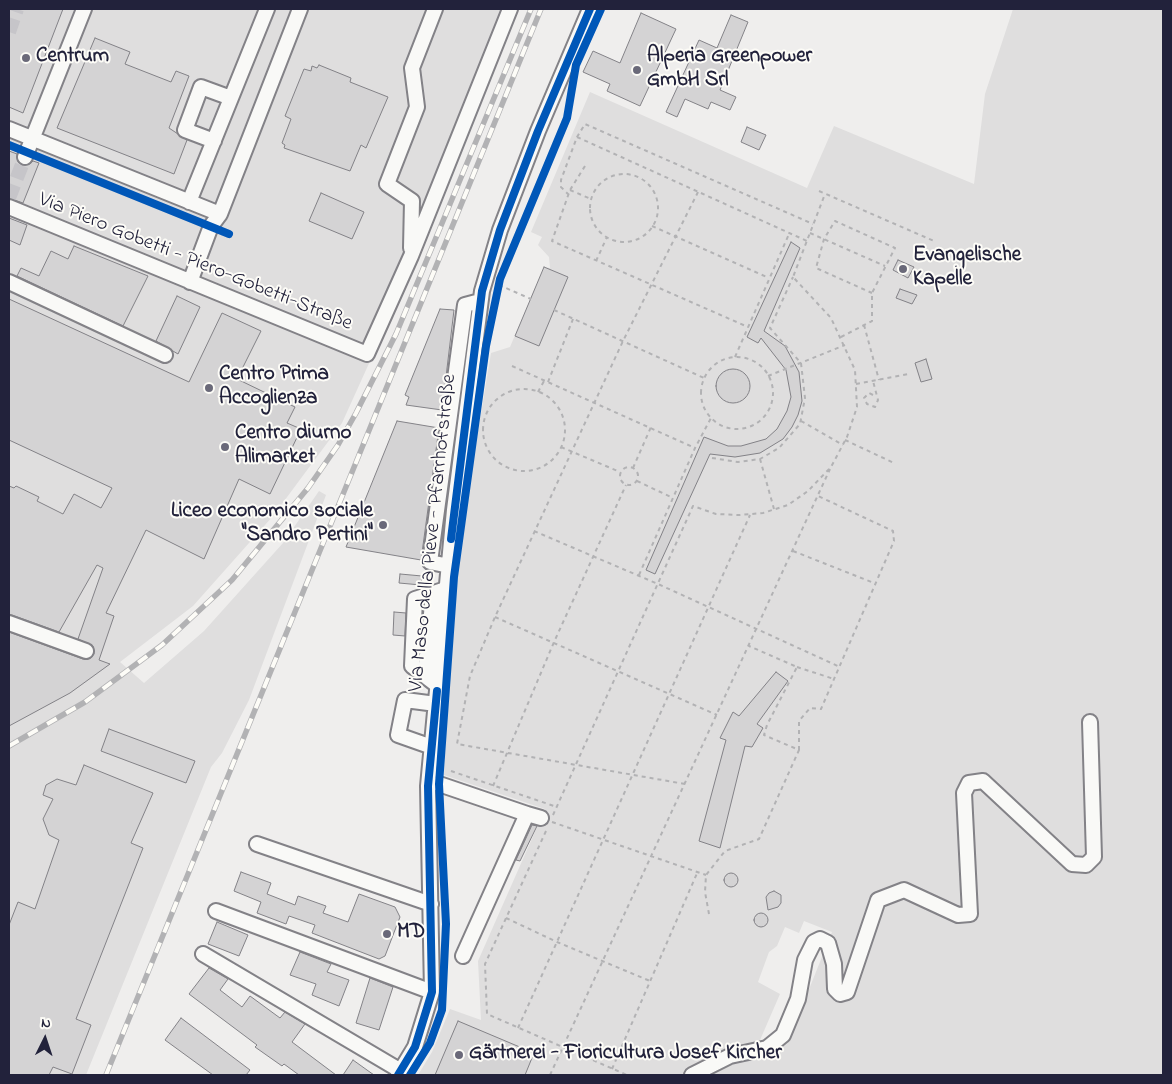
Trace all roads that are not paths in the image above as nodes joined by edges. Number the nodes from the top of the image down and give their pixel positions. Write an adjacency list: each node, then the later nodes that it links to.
1 (84, 9): 9 (street)
2 (267, 9): 7 (street)
3 (300, 9): 15 (street)
4 (435, 9): 16 (street)
5 (510, 9): 16 (street)
6 (590, 9): 19 (street, Via Maso della Pieve - Pfarrhofstraße)
7 (231, 98): 10 (street); 10 (street)
8 (9, 129): 9 (street)
9 (32, 138): 11 (street); 13 (street)
10 (214, 140): 13 (street)
11 (25, 158)
12 (9, 198): 14 (street)
13 (189, 202): 15 (street)
14 (9, 207): 18 (street, Via Piero Gobetti - Piero-Gobetti-Straße)
15 (220, 214): 18 (street)
16 (411, 256): 18 (street, Via Piero Gobetti - Piero-Gobetti-Straße)
17 (9, 282): 20 (street)
18 (190, 282)
19 (480, 301): 21 (street); 22 (street, Via Maso della Pieve - Pfarrhofstraße)
20 (165, 356)
21 (449, 423): 22 (street); 23 (street)
22 (469, 429): 23 (street, Via Maso della Pieve - Pfarrhofstraße)
23 (449, 566): 24 (street, Via Maso della Pieve - Pfarrhofstraße)
24 (440, 591): 27 (street, Via Maso della Pieve - Pfarrhofstraße); 27 (street)
25 (9, 622): 26 (street)
26 (86, 652)
27 (438, 686): 28 (street, Via Maso della Pieve - Pfarrhofstraße)
28 (436, 704): 30 (street, Via Maso della Pieve - Pfarrhofstraße); 30 (street)
29 (1090, 722): 39 (street)
30 (432, 747): 33 (street, Via Maso della Pieve - Pfarrhofstraße)
31 (439, 784): 36 (street)
32 (256, 844): 33 (street)
33 (431, 904): 37 (street, Via Maso della Pieve - Pfarrhofstraße)
34 (216, 911): 37 (street)
35 (203, 954): 38 (street)
36 (463, 956)
37 (432, 992): 38 (street, Via Maso della Pieve - Pfarrhofstraße)
38 (399, 1073)
39 (692, 1075)

